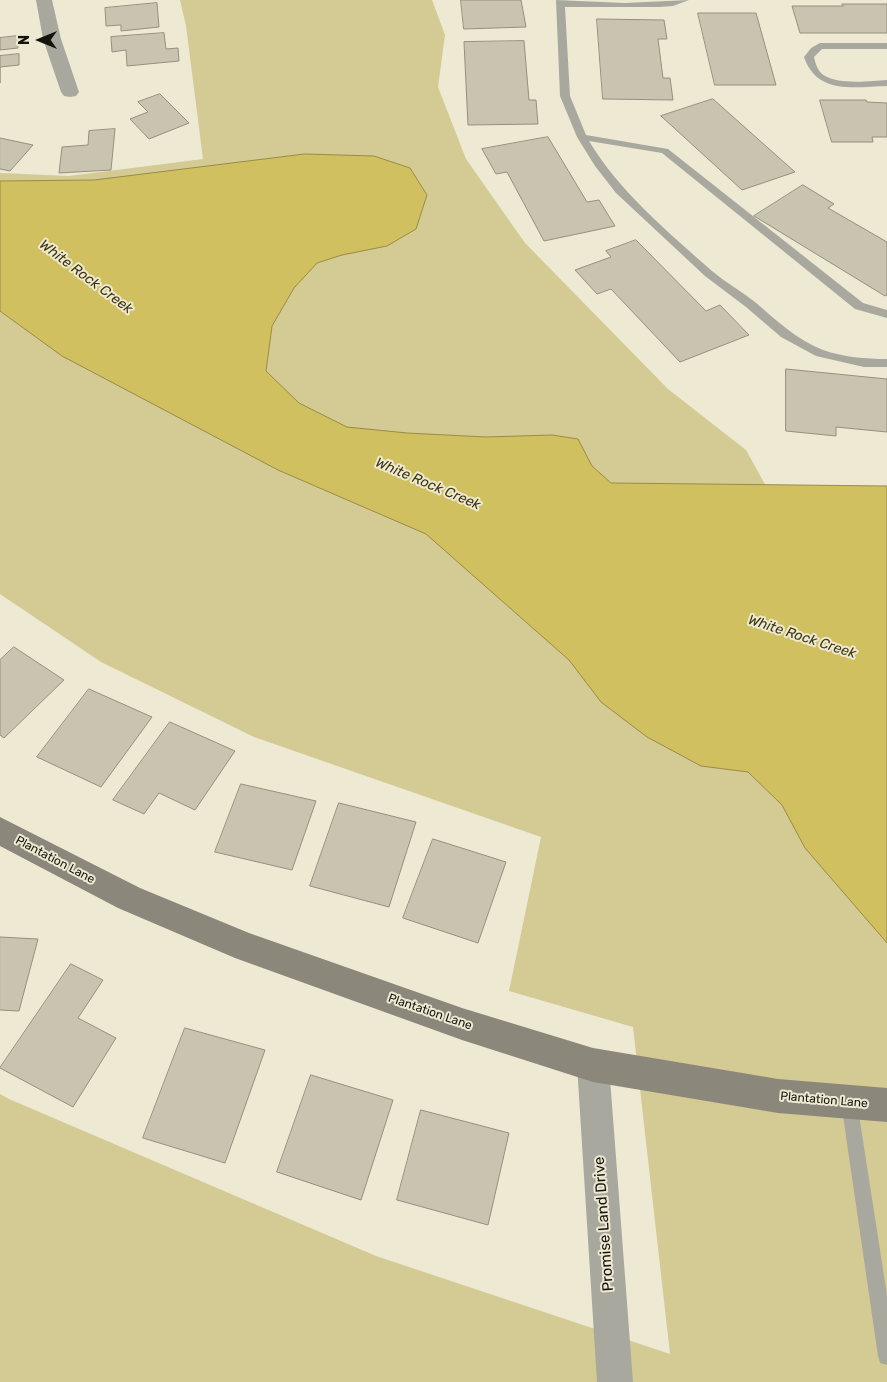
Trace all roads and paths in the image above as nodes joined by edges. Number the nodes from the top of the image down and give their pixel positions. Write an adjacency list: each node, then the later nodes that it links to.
1 (44, 0): 6 (street)
2 (685, 0): 3 (lane)
3 (561, 2): 7 (lane)
4 (887, 46): 5 (lane)
5 (887, 83)
6 (70, 92)
7 (582, 137): 8 (lane); 9 (lane)
8 (887, 314)
9 (887, 364)
10 (0, 830): 11 (street, Plantation Lane)
11 (593, 1065): 12 (street, Plantation Lane); 15 (street, Promise Land Drive)
12 (849, 1102): 13 (street, Plantation Lane); 14 (lane)
13 (887, 1105)
14 (887, 1356)
15 (614, 1382)

